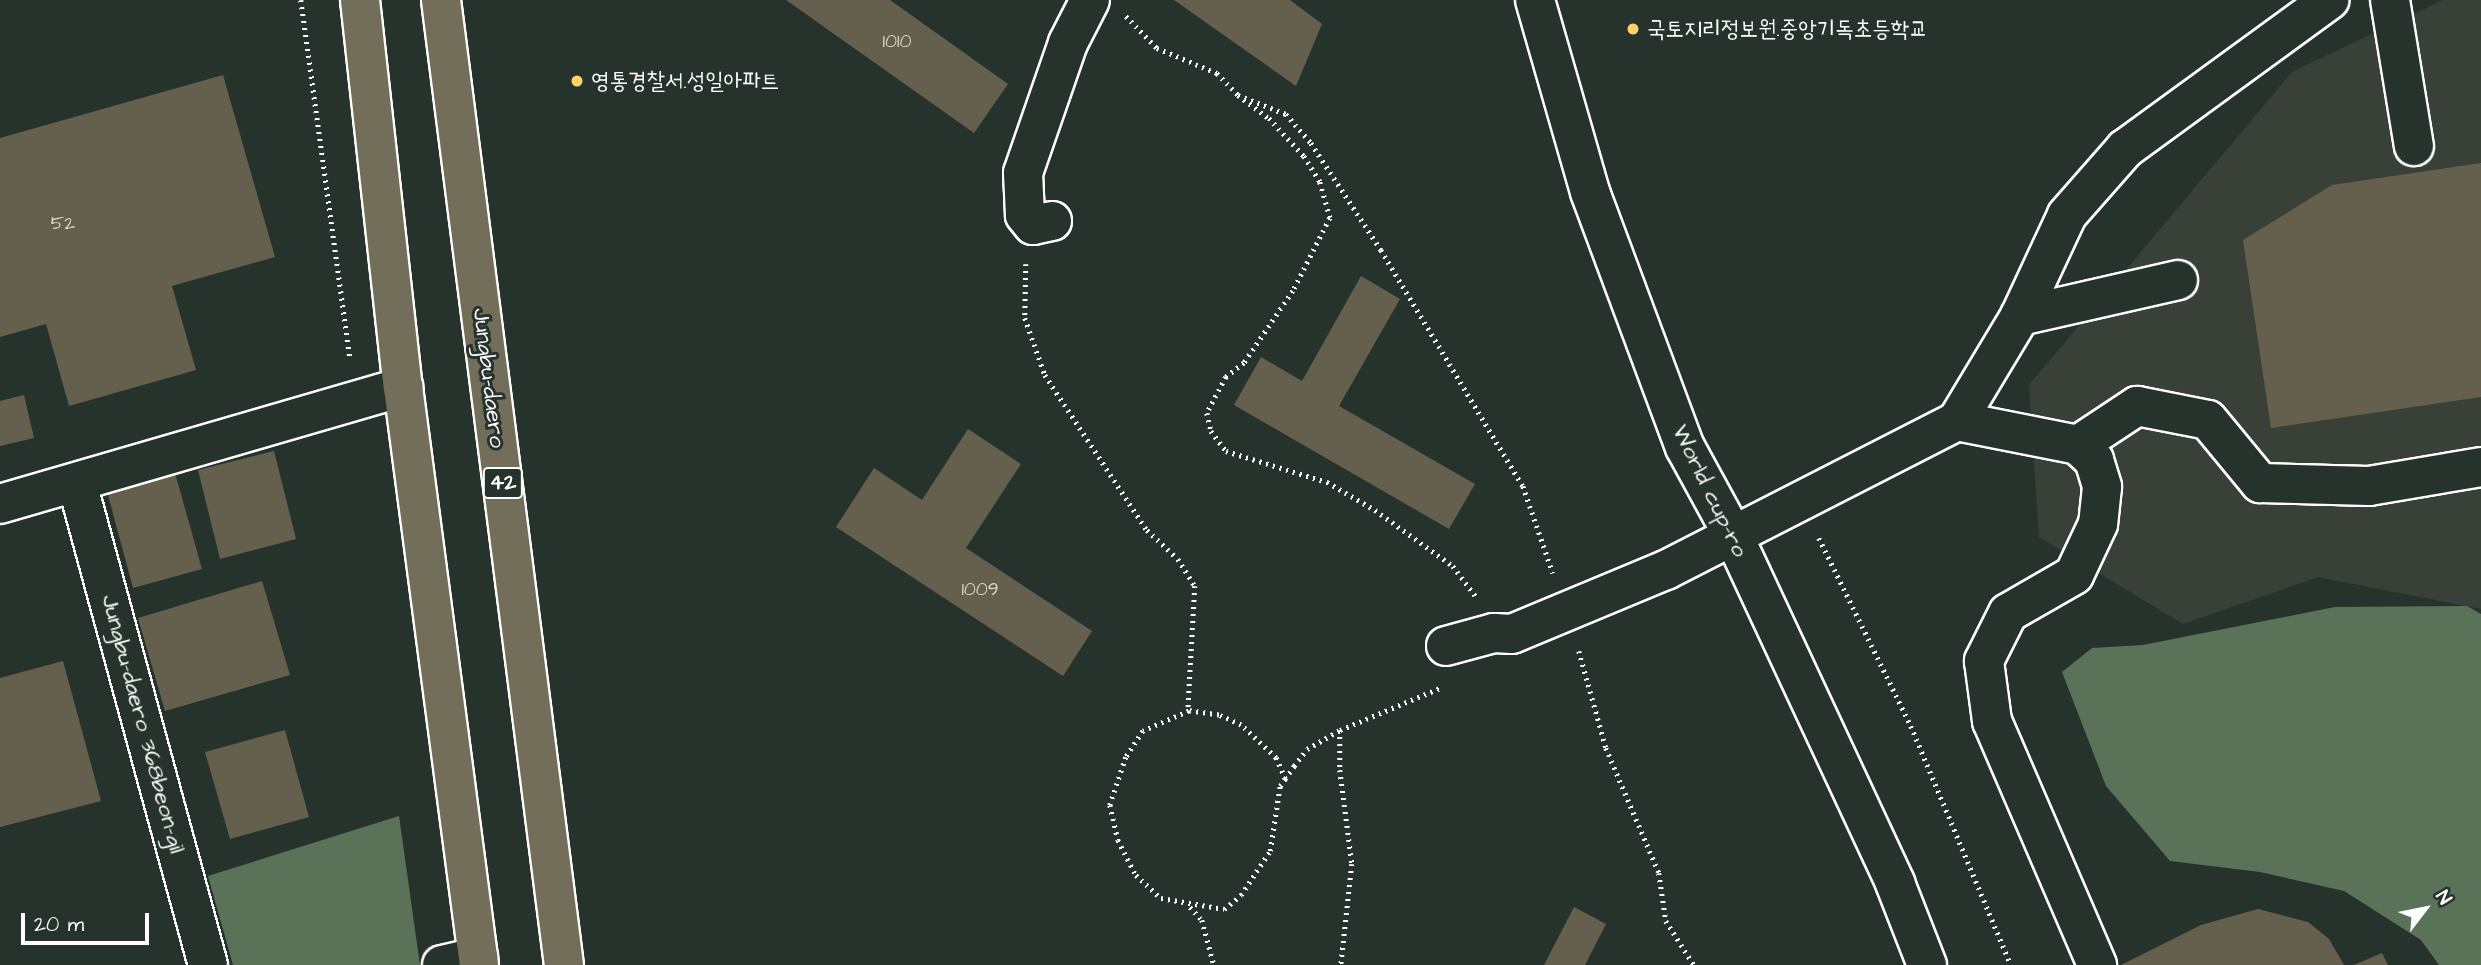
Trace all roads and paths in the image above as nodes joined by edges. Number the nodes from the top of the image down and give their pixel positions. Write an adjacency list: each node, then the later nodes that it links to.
1 (301, 0): 14 (path)
2 (360, 0): 15 (main road)
3 (441, 0): 33 (main road, Jungbu-daero / 42)
4 (1535, 0): 22 (street, World cup-ro)
5 (2329, 0): 13 (street)
6 (2390, 0): 9 (street)
7 (1087, 8): 8 (path); 10 (street)
8 (1238, 95): 23 (path); 24 (path)
9 (2414, 146)
10 (1052, 220)
11 (1026, 259): 27 (path)
12 (2178, 280): 13 (street)
13 (2020, 316): 16 (street)
14 (350, 366)
15 (403, 387): 19 (street); 31 (main road)
16 (1957, 421): 17 (street); 20 (street)
17 (2078, 445): 18 (street); 39 (street)
18 (2481, 467)
19 (77, 483): 21 (street); 32 (street, Jungbu-daero 368beon-gil)
20 (1800, 499): 22 (street); 38 (path)
21 (0, 504)
22 (1734, 537): 23 (street); 37 (street, World cup-ro)
23 (1568, 613): 24 (street); 36 (path)
24 (1494, 633): 25 (street)
25 (1446, 646)
26 (1450, 684): 28 (path)
27 (1188, 712)
28 (1340, 730): 29 (path); 35 (path)
29 (1285, 779): 30 (path); 30 (path)
30 (1189, 906): 34 (path)
31 (466, 962)
32 (208, 965)
33 (564, 965)
34 (1214, 965)
35 (1341, 965)
36 (1695, 965)
37 (1927, 965)
38 (2011, 965)
39 (2097, 965)

